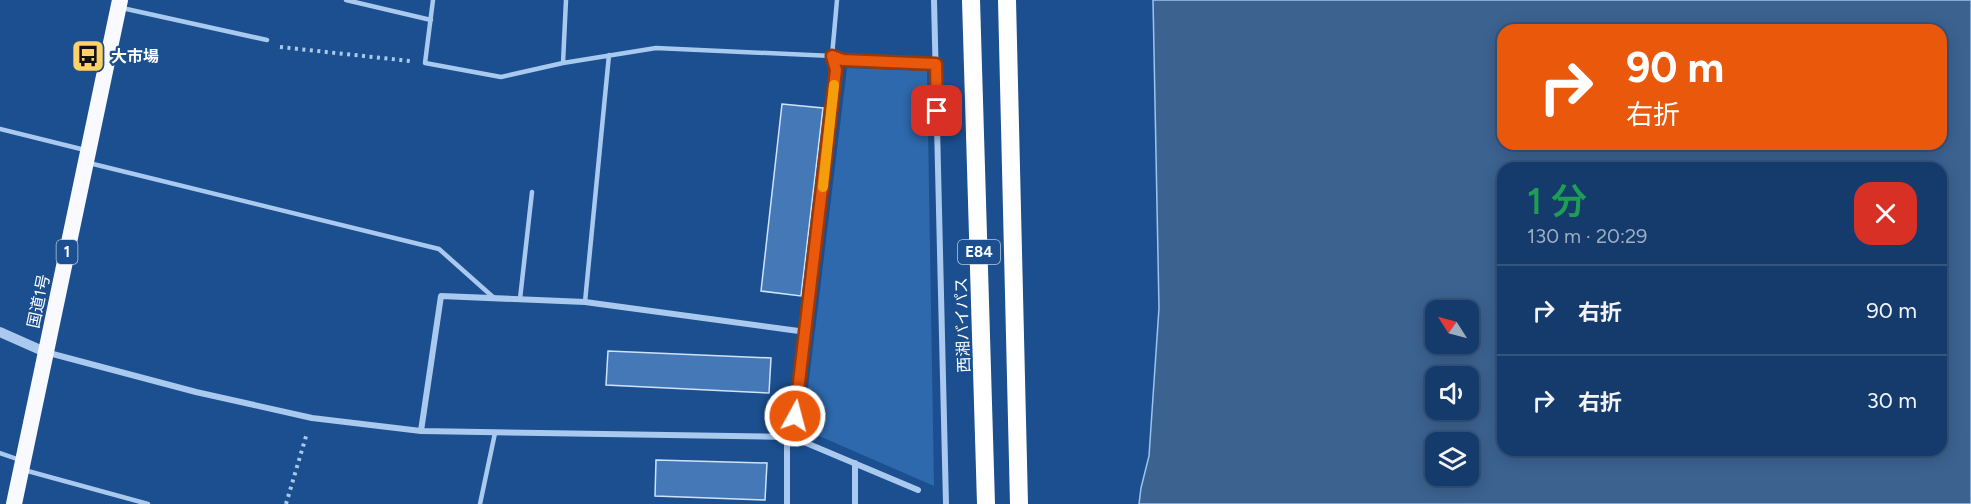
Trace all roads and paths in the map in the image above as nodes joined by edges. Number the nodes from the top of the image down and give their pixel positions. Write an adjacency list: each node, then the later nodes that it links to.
1 (346, 0): 9 (lane)
2 (433, 0): 9 (lane)
3 (566, 0): 14 (lane)
4 (837, 0): 12 (lane)
5 (934, 0): 15 (street)
6 (971, 0): 40 (highway, 西湘バイパス / E84)
7 (1007, 0): 41 (highway, E84)
8 (120, 4): 10 (lane); 17 (highway, 国道1号 / 1)
9 (430, 20): 13 (lane)
10 (267, 40): 13 (path)
11 (609, 55): 12 (lane); 14 (lane); 21 (lane)
12 (832, 56): 15 (lane); 23 (lane)
13 (425, 63): 14 (lane)
14 (563, 63)
15 (936, 64): 39 (street)
16 (0, 129): 17 (lane)
17 (88, 157): 19 (lane); 24 (highway, 国道1号 / 1)
18 (532, 192): 20 (lane)
19 (493, 297): 20 (street); 26 (street)
20 (520, 299): 21 (street)
21 (585, 302): 23 (street)
22 (0, 332): 24 (street)
23 (806, 332): 28 (lane)
24 (45, 352): 25 (street); 31 (highway, 国道1号 / 1)
25 (312, 418): 26 (street); 35 (path)
26 (421, 430): 27 (street)
27 (495, 433): 28 (street); 36 (lane)
28 (789, 437): 30 (street); 37 (street)
29 (0, 453): 31 (lane)
30 (855, 463): 32 (street); 38 (street)
31 (23, 466): 33 (highway, 国道1号 / 1); 34 (lane)
32 (918, 490)
33 (14, 504)
34 (148, 504)
35 (286, 504)
36 (480, 504)
37 (787, 504)
38 (855, 504)
39 (946, 504)
40 (986, 504)
41 (1019, 504)

